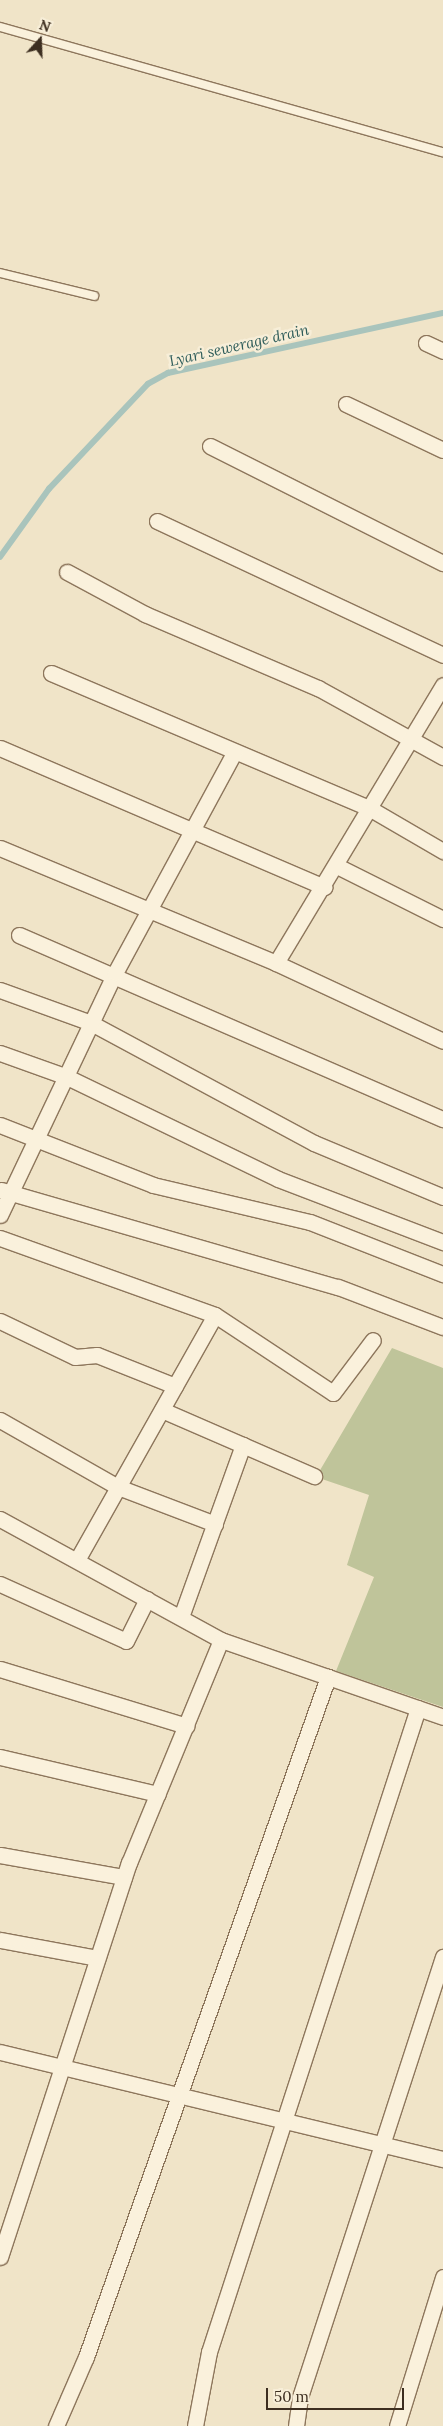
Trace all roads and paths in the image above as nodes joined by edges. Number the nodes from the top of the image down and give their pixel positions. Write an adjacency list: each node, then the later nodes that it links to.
1 (0, 27): 2 (lane)
2 (443, 152)
3 (0, 272): 4 (lane)
4 (94, 296)
5 (426, 343): 6 (street)
6 (443, 351)
7 (346, 404): 9 (street)
8 (210, 446): 11 (street)
9 (443, 450)
10 (157, 521): 13 (street)
11 (443, 563)
12 (67, 572): 16 (street)
13 (443, 655)
14 (51, 674): 18 (street)
15 (443, 685): 16 (street)
16 (410, 737): 19 (street); 20 (street)
17 (0, 748): 21 (street)
18 (234, 752): 20 (street); 21 (street)
19 (443, 756)
20 (369, 808): 23 (street); 24 (street)
21 (193, 830): 25 (street); 26 (street)
22 (0, 848): 26 (street)
23 (443, 851)
24 (337, 866): 25 (street); 27 (street)
25 (325, 887): 29 (street)
26 (148, 910): 29 (street); 30 (street)
27 (443, 919)
28 (18, 935): 30 (street)
29 (276, 963): 33 (street)
30 (115, 973): 32 (street); 36 (street)
31 (0, 990): 32 (street)
32 (91, 1023): 35 (street); 40 (street)
33 (441, 1037)
34 (0, 1053): 35 (street)
35 (67, 1077): 38 (street); 43 (street)
36 (443, 1119)
37 (0, 1125): 38 (street)
38 (35, 1139): 39 (street); 44 (street)
39 (5, 1190): 41 (street); 47 (street)
40 (443, 1197)
41 (0, 1215)
42 (0, 1238): 45 (street)
43 (443, 1242)
44 (443, 1274)
45 (215, 1315): 48 (street); 49 (street)
46 (0, 1321): 49 (street)
47 (443, 1327)
48 (373, 1340)
49 (175, 1386): 50 (street)
50 (162, 1410): 52 (street); 54 (street)
51 (0, 1420): 54 (street)
52 (243, 1445): 53 (street); 56 (street)
53 (314, 1476)
54 (118, 1487): 56 (street); 57 (street)
55 (0, 1518): 57 (street)
56 (215, 1524): 60 (street)
57 (77, 1560): 59 (street)
58 (0, 1584): 59 (street)
59 (147, 1599): 60 (street)
60 (181, 1618): 61 (street)
61 (221, 1640): 63 (street); 66 (street)
62 (0, 1669): 66 (street)
63 (328, 1677): 64 (street); 76 (street)
64 (418, 1708): 65 (street); 77 (street)
65 (443, 1717)
66 (186, 1726): 68 (street)
67 (0, 1757): 68 (street)
68 (158, 1794): 70 (street)
69 (0, 1855): 70 (street)
70 (124, 1877): 73 (street)
71 (0, 1940): 73 (street)
72 (443, 1957): 78 (street)
73 (97, 1958): 75 (street)
74 (0, 2052): 75 (street)
75 (62, 2066): 76 (street); 80 (street)
76 (177, 2093): 77 (street); 82 (street)
77 (282, 2119): 78 (street); 83 (street)
78 (382, 2144): 79 (street); 84 (street)
79 (443, 2159)
80 (0, 2257)
81 (443, 2277): 85 (street)
82 (56, 2426)
83 (195, 2426)
84 (296, 2426)
85 (397, 2426)

